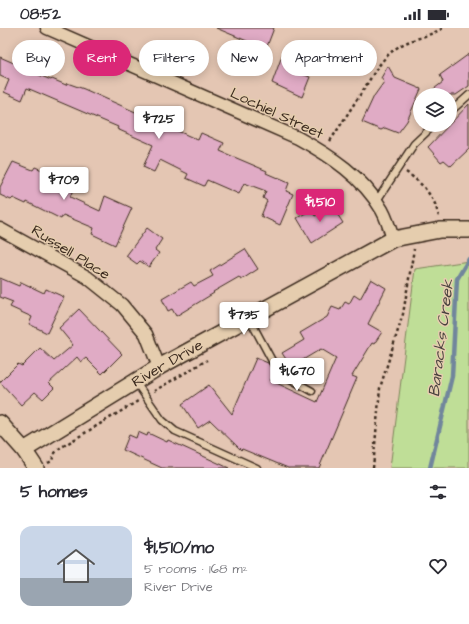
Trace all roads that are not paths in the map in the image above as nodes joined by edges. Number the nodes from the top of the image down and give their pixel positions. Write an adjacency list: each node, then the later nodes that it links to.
1 (47, 28): 5 (street, Lochiel Street)
2 (469, 95): 3 (lane)
3 (457, 106)
4 (426, 132): 5 (lane)
5 (376, 202): 8 (street, Lochiel Street)
6 (0, 229): 10 (street, Russell Place)
7 (469, 230): 8 (street, River Drive)
8 (393, 239): 9 (street, River Drive)
9 (249, 317): 10 (street, River Drive); 12 (lane)
10 (159, 367): 11 (street, River Drive)
11 (135, 381): 14 (street, River Drive); 16 (lane)
12 (312, 391)
13 (0, 423): 14 (street)
14 (24, 450): 15 (street)
15 (36, 468)
16 (257, 468)

